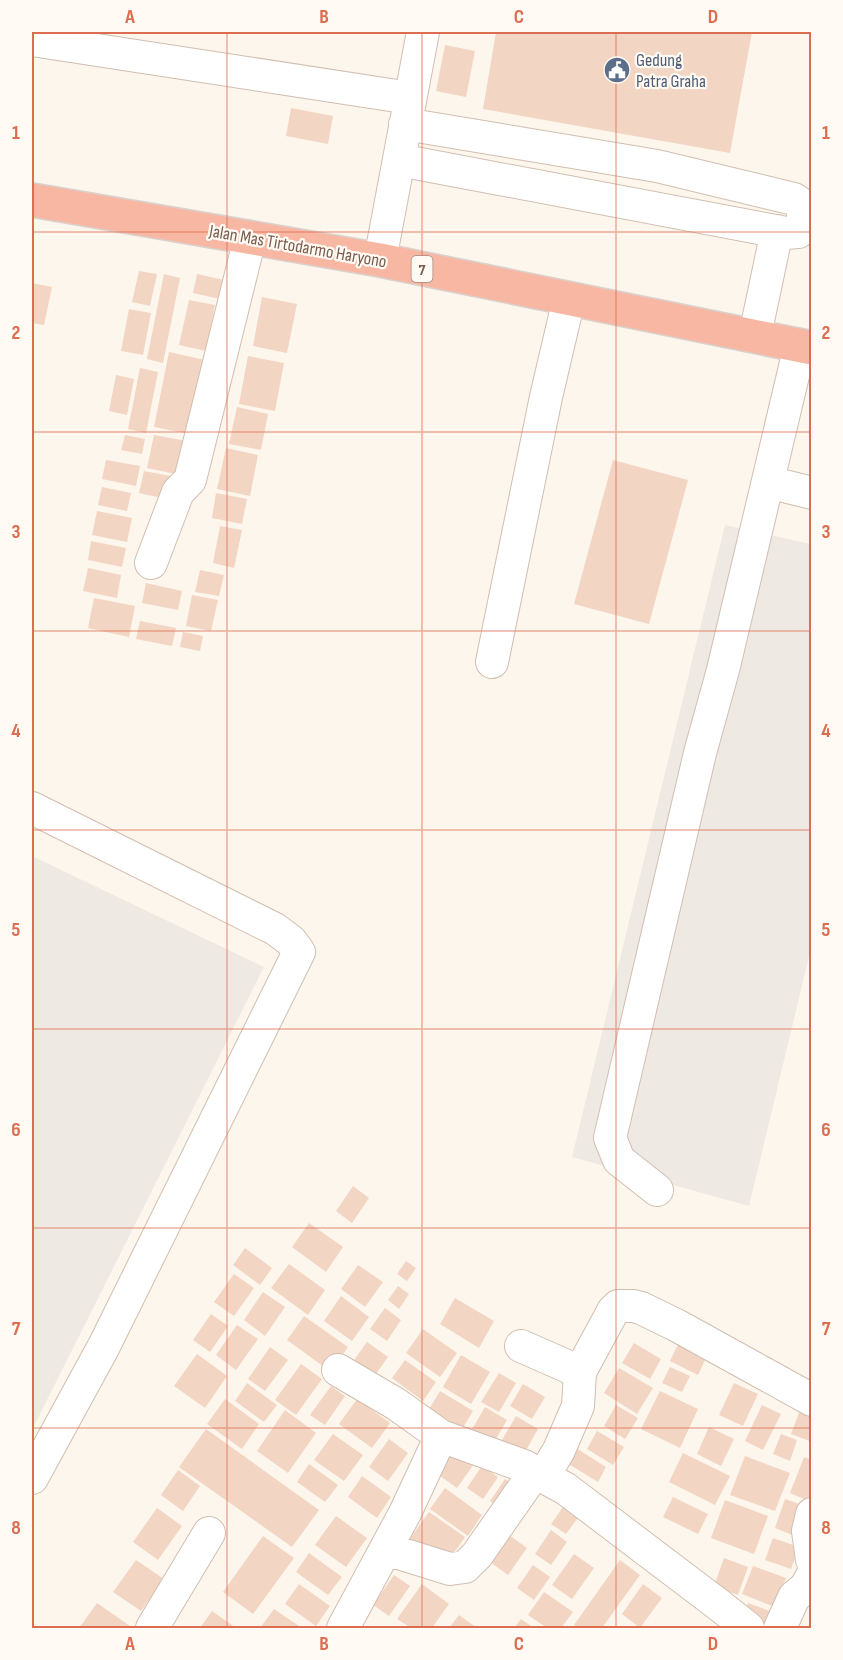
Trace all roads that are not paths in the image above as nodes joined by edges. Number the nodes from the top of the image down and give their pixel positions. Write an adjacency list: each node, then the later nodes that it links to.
1 (423, 32): 3 (street)
2 (32, 40): 3 (street)
3 (408, 111): 4 (street); 5 (street)
4 (399, 160): 7 (street); 10 (street)
5 (657, 166): 7 (street); 8 (street)
6 (32, 200): 9 (highway, Jalan Mas Tirtodarmo Haryono / 7)
7 (652, 207): 8 (street)
8 (777, 231): 12 (street)
9 (250, 238): 10 (highway, Jalan Mas Tirtodarmo Haryono / 7); 16 (street)
10 (380, 260): 11 (highway, Jalan Mas Tirtodarmo Haryono / 7)
11 (569, 299): 12 (highway, Jalan Mas Tirtodarmo Haryono / 7); 17 (street)
12 (755, 335): 13 (highway, Jalan Mas Tirtodarmo Haryono / 7)
13 (806, 347): 14 (street)
14 (768, 482): 15 (street); 19 (street)
15 (812, 493)
16 (152, 563)
17 (492, 662)
18 (32, 808): 26 (street)
19 (657, 1190)
20 (521, 1346): 22 (street)
21 (338, 1370): 24 (street)
22 (580, 1372): 23 (street); 25 (street)
23 (812, 1400)
24 (441, 1436): 25 (street); 29 (street)
25 (539, 1475): 29 (street); 34 (street)
26 (32, 1478)
27 (812, 1514): 30 (street)
28 (209, 1533): 32 (street)
29 (386, 1549): 33 (street)
30 (812, 1560)
31 (812, 1575): 35 (street)
32 (152, 1629)
33 (343, 1629)
34 (748, 1629)
35 (780, 1629)

